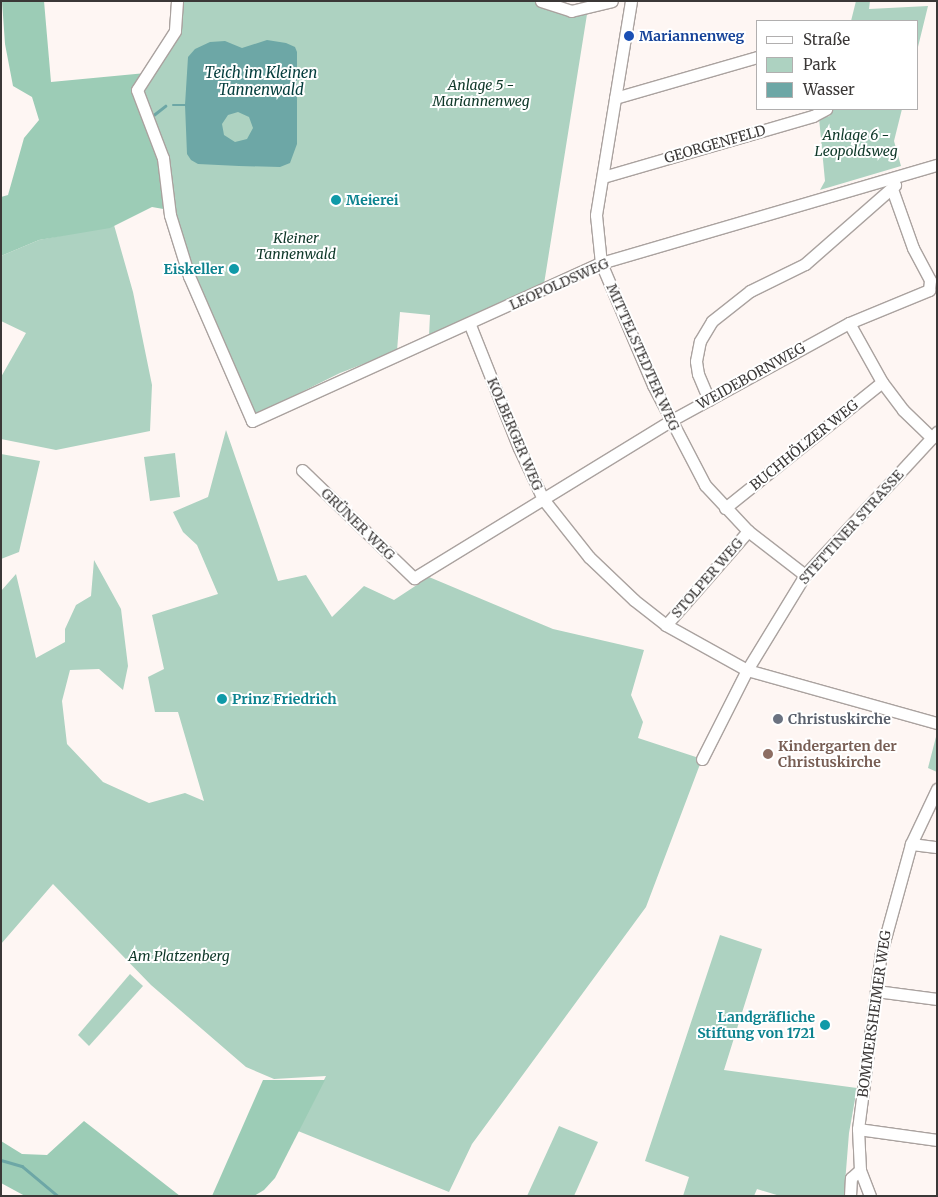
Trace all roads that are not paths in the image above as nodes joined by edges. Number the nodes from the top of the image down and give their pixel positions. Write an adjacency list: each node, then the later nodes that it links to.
1 (177, 1): 14 (street, LEOPOLDSWEG)
2 (541, 1): 3 (street)
3 (612, 1)
4 (631, 1): 6 (street, MITTELSTEDTER WEG)
5 (756, 57): 6 (street)
6 (616, 98): 10 (street, MITTELSTEDTER WEG)
7 (824, 110): 10 (street, GEORGENFELD)
8 (937, 165): 9 (street, LEOPOLDSWEG)
9 (904, 174): 11 (street); 12 (street, LEOPOLDSWEG)
10 (602, 177): 12 (street, MITTELSTEDTER WEG)
11 (892, 189): 13 (street, WEIDEBORNWEG); 16 (street)
12 (601, 263): 14 (street, LEOPOLDSWEG); 17 (street, MITTELSTEDTER WEG)
13 (849, 323): 15 (street); 16 (street, WEIDEBORNWEG)
14 (470, 325): 20 (street, KOLBERGER WEG)
15 (882, 382): 18 (street); 21 (street, BUCHHÖLZER WEG)
16 (709, 400): 17 (street, WEIDEBORNWEG)
17 (670, 421): 20 (street, WEIDEBORNWEG); 21 (street, MITTELSTEDTER WEG)
18 (934, 435): 23 (street, STETTINER STRASSE)
19 (302, 470): 24 (street, GRÜNER WEG)
20 (544, 499): 24 (street, WEIDEBORNWEG); 25 (street, KOLBERGER WEG)
21 (725, 508): 22 (street, MITTELSTEDTER WEG)
22 (748, 531): 23 (street, MITTELSTEDTER WEG); 25 (street, STOLPER WEG)
23 (805, 575): 26 (street, STETTINER STRASSE)
24 (414, 578)
25 (666, 625): 26 (street, KOLBERGER WEG)
26 (747, 670): 27 (street, KOLBERGER WEG); 28 (street, STETTINER STRASSE)
27 (937, 723)
28 (702, 760)
29 (937, 789): 30 (street, BOMMERSHEIMER WEG)
30 (911, 844): 31 (street); 32 (street, BOMMERSHEIMER WEG)
31 (937, 847)
32 (876, 991): 33 (street); 34 (street, BOMMERSHEIMER WEG)
33 (937, 999)
34 (858, 1129): 35 (street); 36 (street, BOMMERSHEIMER WEG)
35 (937, 1140)
36 (860, 1170): 37 (street); 38 (street)
37 (850, 1196)
38 (870, 1196)

